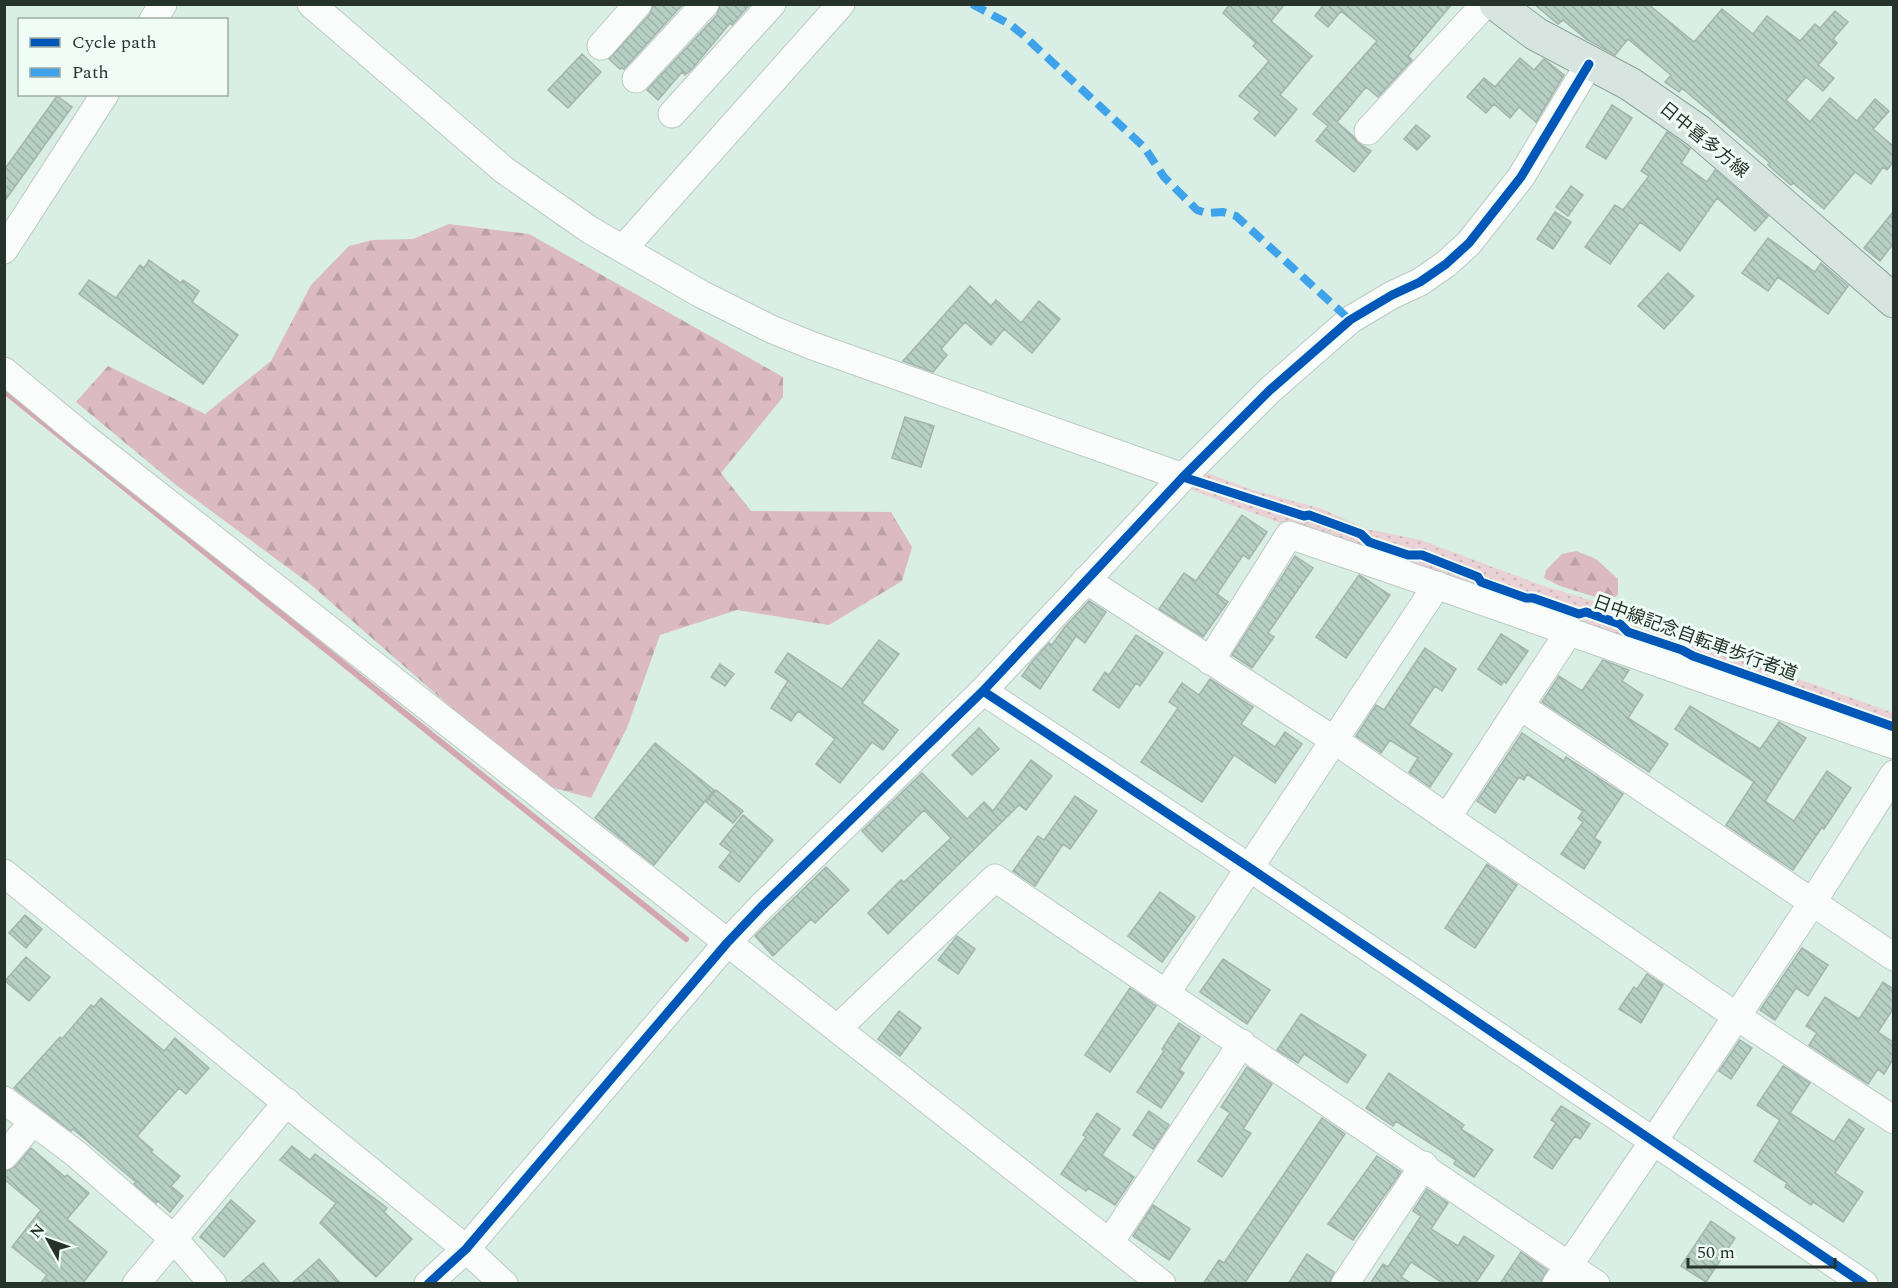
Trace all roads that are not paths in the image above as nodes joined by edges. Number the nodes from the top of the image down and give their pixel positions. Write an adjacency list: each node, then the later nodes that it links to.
1 (163, 4): 9 (street)
2 (311, 4): 16 (street)
3 (638, 4): 10 (street)
4 (705, 4): 12 (street)
5 (772, 4): 14 (street)
6 (1485, 4): 15 (street)
7 (1496, 4): 11 (main road, 日中喜多方線)
8 (831, 8): 16 (street)
9 (154, 18)
10 (601, 46)
11 (1589, 64): 18 (main road, 日中喜多方線); 20 (street)
12 (636, 78)
13 (104, 96): 17 (street)
14 (672, 114)
15 (1368, 131)
16 (623, 249): 20 (street)
17 (4, 250)
18 (1893, 301)
19 (4, 372): 34 (street)
20 (1183, 477): 21 (street)
21 (1086, 580): 24 (street); 25 (street)
22 (1437, 585): 23 (street); 24 (street); 27 (street)
23 (1569, 632): 26 (street); 28 (street)
24 (1210, 662): 27 (street)
25 (983, 691): 31 (street); 34 (street)
26 (1520, 706): 30 (street); 33 (street)
27 (1334, 740): 30 (street); 31 (street)
28 (1893, 746)
29 (1893, 774): 33 (street)
30 (1447, 818): 37 (street)
31 (1250, 868): 36 (street); 44 (street)
32 (4, 873): 41 (street)
33 (1812, 903): 35 (street); 37 (street)
34 (727, 943): 38 (street); 49 (street)
35 (1893, 957)
36 (1167, 992): 38 (street); 39 (street)
37 (1736, 1016): 42 (street); 44 (street)
38 (838, 1028): 48 (street)
39 (1242, 1043): 46 (street); 48 (street)
40 (4, 1100): 43 (street)
41 (287, 1102): 47 (street); 49 (street)
42 (1893, 1120)
43 (33, 1122): 45 (street); 47 (street)
44 (1653, 1142): 50 (street); 58 (street)
45 (4, 1156)
46 (1424, 1165): 50 (street); 56 (street)
47 (174, 1239): 51 (street); 52 (street)
48 (1110, 1242): 55 (street)
49 (466, 1249): 53 (street); 54 (street)
50 (1562, 1274): 57 (street)
51 (136, 1284)
52 (213, 1284)
53 (428, 1284)
54 (504, 1284)
55 (1162, 1284)
56 (1345, 1284)
57 (1596, 1284)
58 (1864, 1284)

